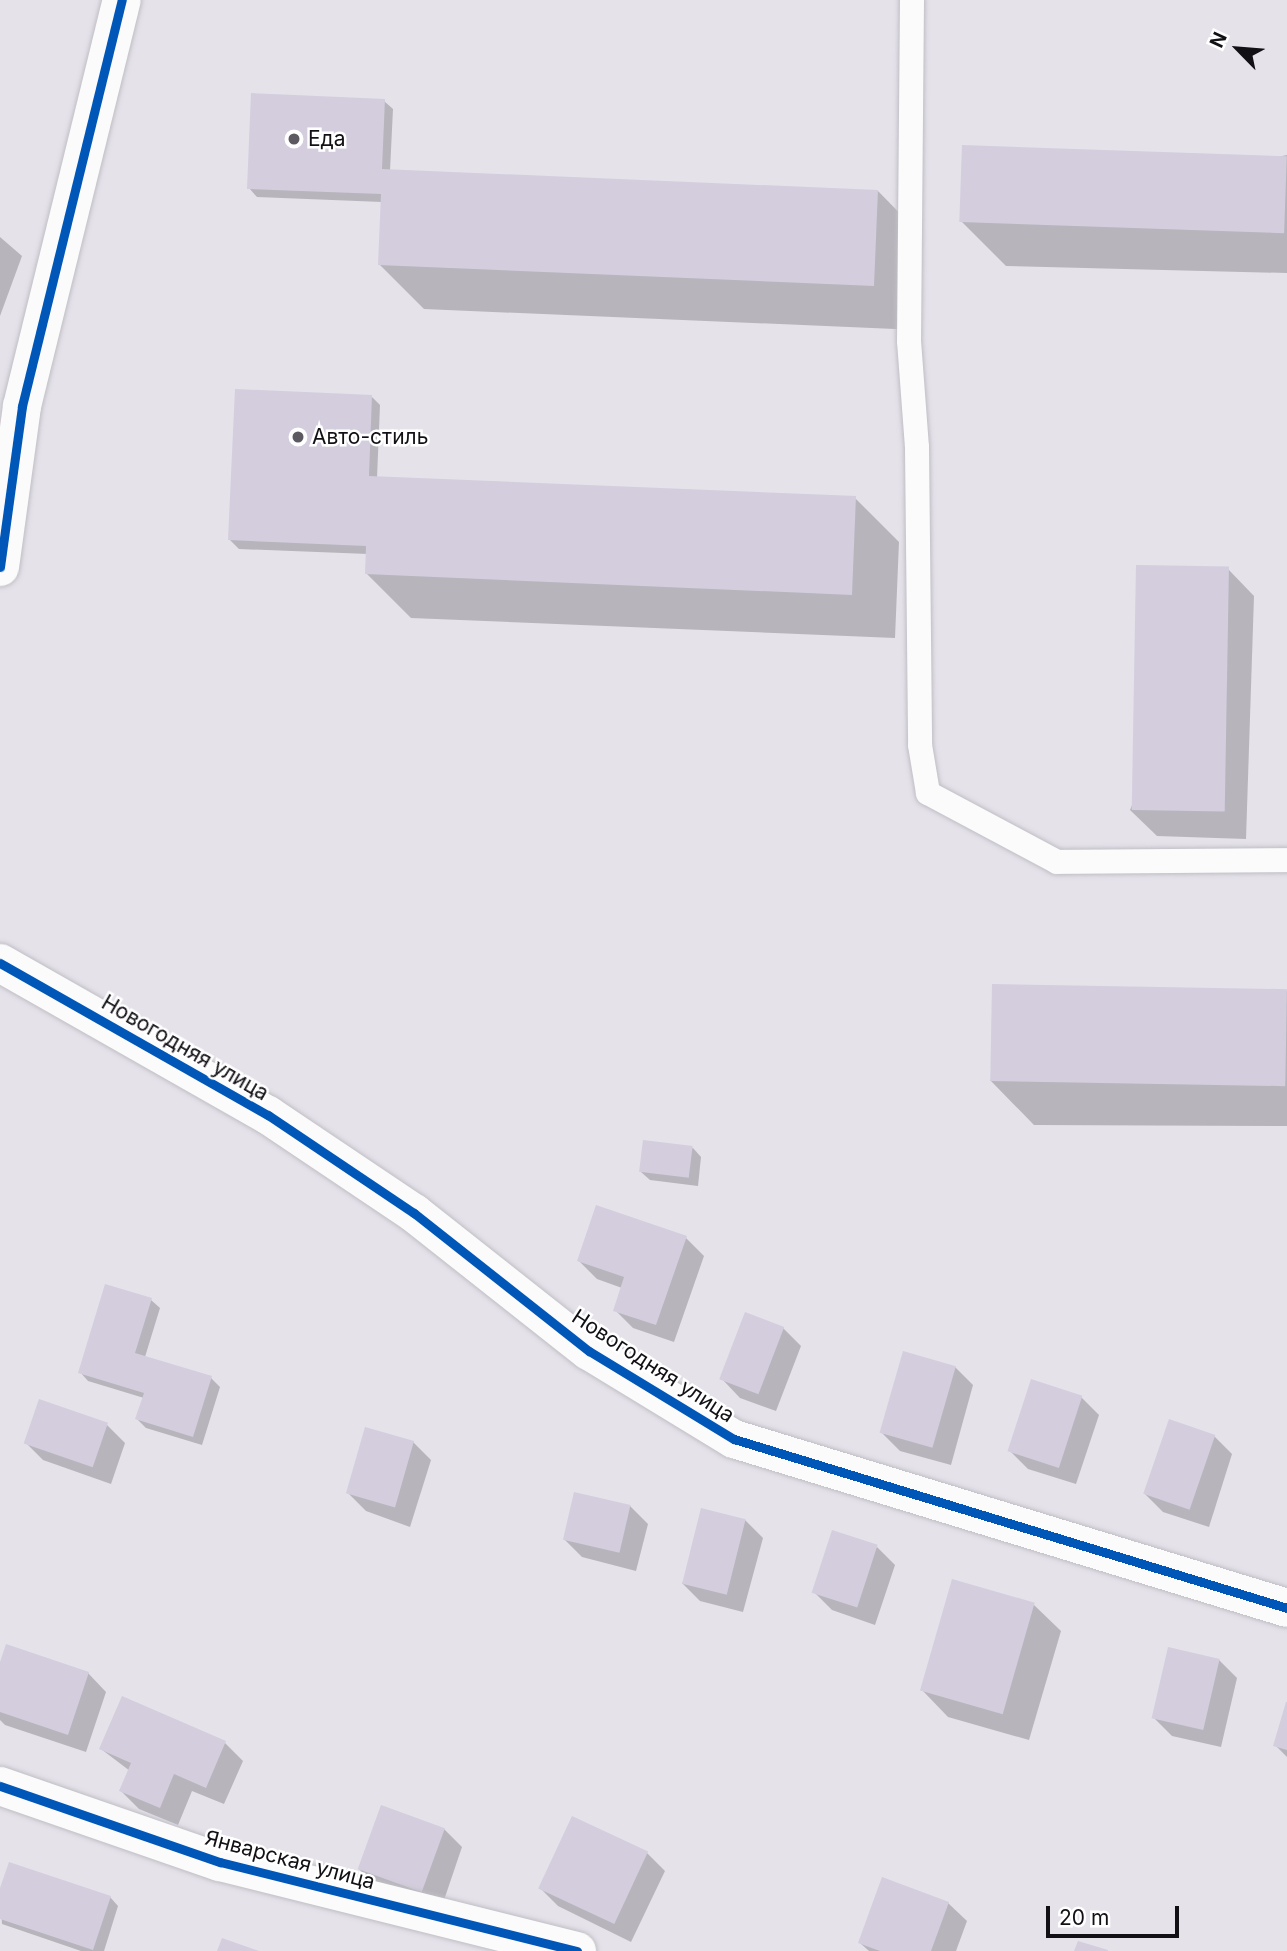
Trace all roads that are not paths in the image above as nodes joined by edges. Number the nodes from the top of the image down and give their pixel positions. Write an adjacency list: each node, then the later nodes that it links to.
1 (122, 0): 3 (street)
2 (912, 0): 4 (lane)
3 (0, 567)
4 (1287, 860)
5 (0, 963): 6 (street, Новогодняя улица)
6 (1287, 1608)
7 (0, 1786): 8 (street, Январская улица)
8 (578, 1951)

